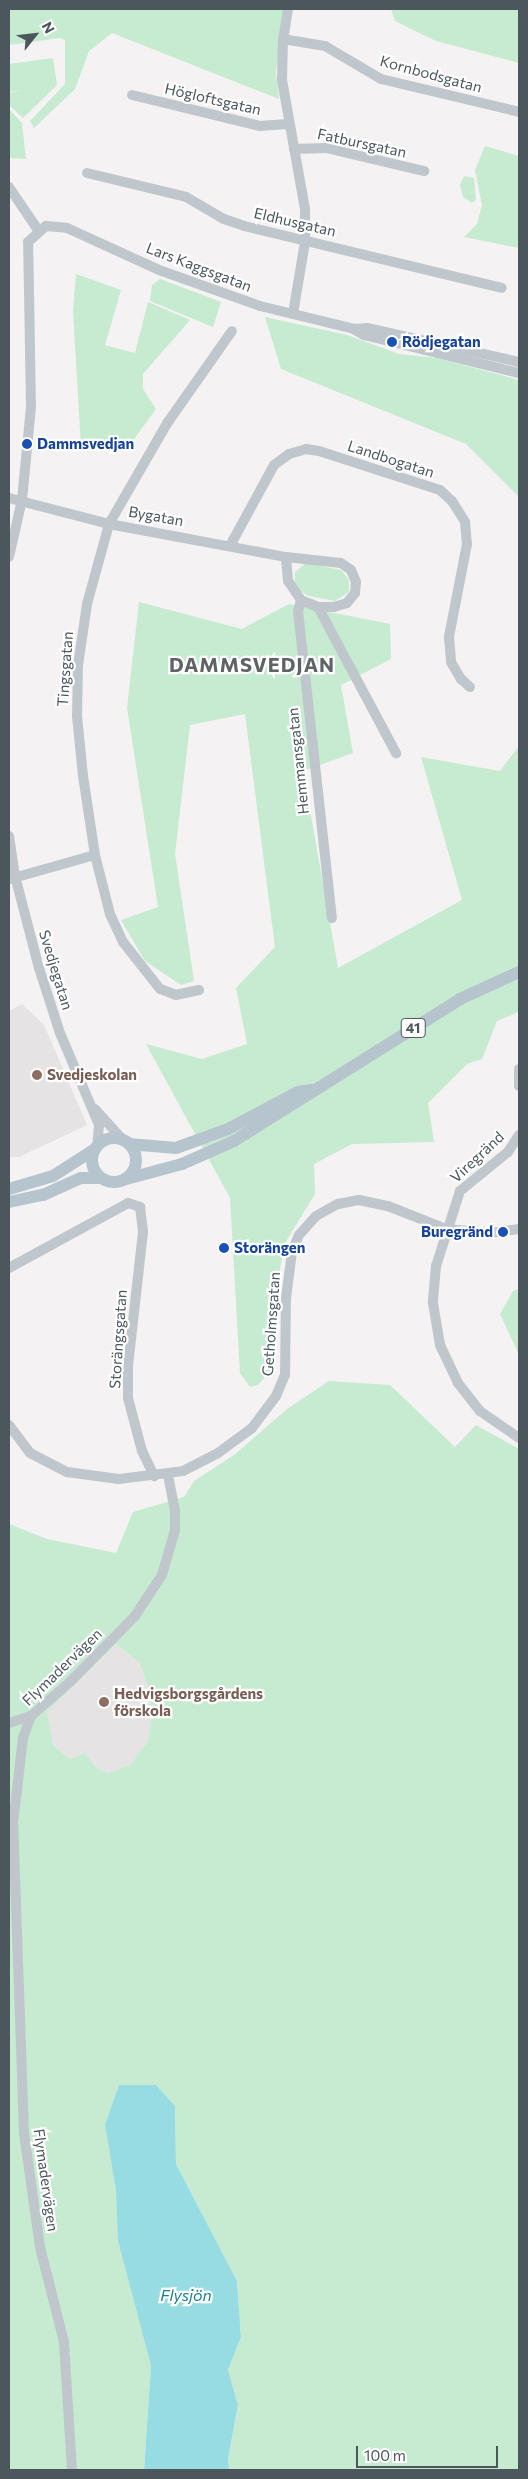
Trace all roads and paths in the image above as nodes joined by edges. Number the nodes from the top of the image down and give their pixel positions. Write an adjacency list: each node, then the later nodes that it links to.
1 (288, 9): 2 (street)
2 (283, 39): 4 (street, Kornbodsgatan); 5 (street)
3 (132, 95): 5 (street, Högloftsgatan)
4 (519, 112)
5 (288, 124): 6 (street)
6 (294, 149): 7 (street, Fatbursgatan); 11 (street)
7 (424, 171)
8 (87, 173): 11 (street, Eldhusgatan)
9 (9, 187): 10 (street)
10 (38, 230): 13 (street, Lars Kaggsgatan); 19 (street)
11 (305, 239): 12 (street, Eldhusgatan); 13 (street)
12 (502, 288)
13 (293, 314): 14 (street, Lars Kaggsgatan)
14 (354, 329): 16 (street, Lars Kaggsgatan); 17 (street, Lars Kaggsgatan)
15 (232, 331): 20 (street, Tingsgatan)
16 (519, 362)
17 (519, 373)
18 (9, 498): 19 (street, Bygatan)
19 (21, 502): 20 (street, Bygatan); 22 (street)
20 (109, 524): 21 (street, Bygatan); 29 (street, Tingsgatan)
21 (231, 544): 23 (street, Bygatan); 26 (street, Landbogatan)
22 (9, 557)
23 (286, 557): 24 (street); 25 (street, Bygatan)
24 (301, 600): 25 (street); 31 (street, Hemmansgatan)
25 (318, 607): 27 (street)
26 (470, 687)
27 (396, 753)
28 (9, 836): 30 (street, Svedjegatan)
29 (95, 855): 30 (street); 33 (street, Tingsgatan)
30 (12, 878): 37 (street, Svedjegatan)
31 (332, 918)
32 (519, 972): 36 (main road, 41)
33 (200, 990)
34 (519, 1069): 35 (street)
35 (519, 1086)
36 (311, 1090): 39 (main road, 41); 42 (main road, 41)
37 (92, 1106): 39 (street, Svedjegatan); 40 (street, Svedjegatan)
38 (519, 1135): 45 (street, Viregränd)
39 (126, 1142): 40 (main road, 41); 42 (main road)
40 (96, 1147): 41 (main road); 43 (main road, 41)
41 (100, 1178): 42 (main road, 41); 44 (main road, 41)
42 (126, 1179)
43 (9, 1189)
44 (9, 1202)
45 (446, 1229): 46 (street, Getholmsgatan); 49 (street, Viregränd); 50 (street, Getholmsgatan)
46 (519, 1230)
47 (9, 1268): 51 (street, Storängsgatan)
48 (9, 1425): 51 (street, Getholmsgatan)
49 (519, 1438)
50 (168, 1475): 51 (street, Getholmsgatan); 52 (street, Flymadervägen)
51 (154, 1476)
52 (31, 1716): 53 (street); 54 (street, Flymadervägen)
53 (9, 1723)
54 (72, 2467)

